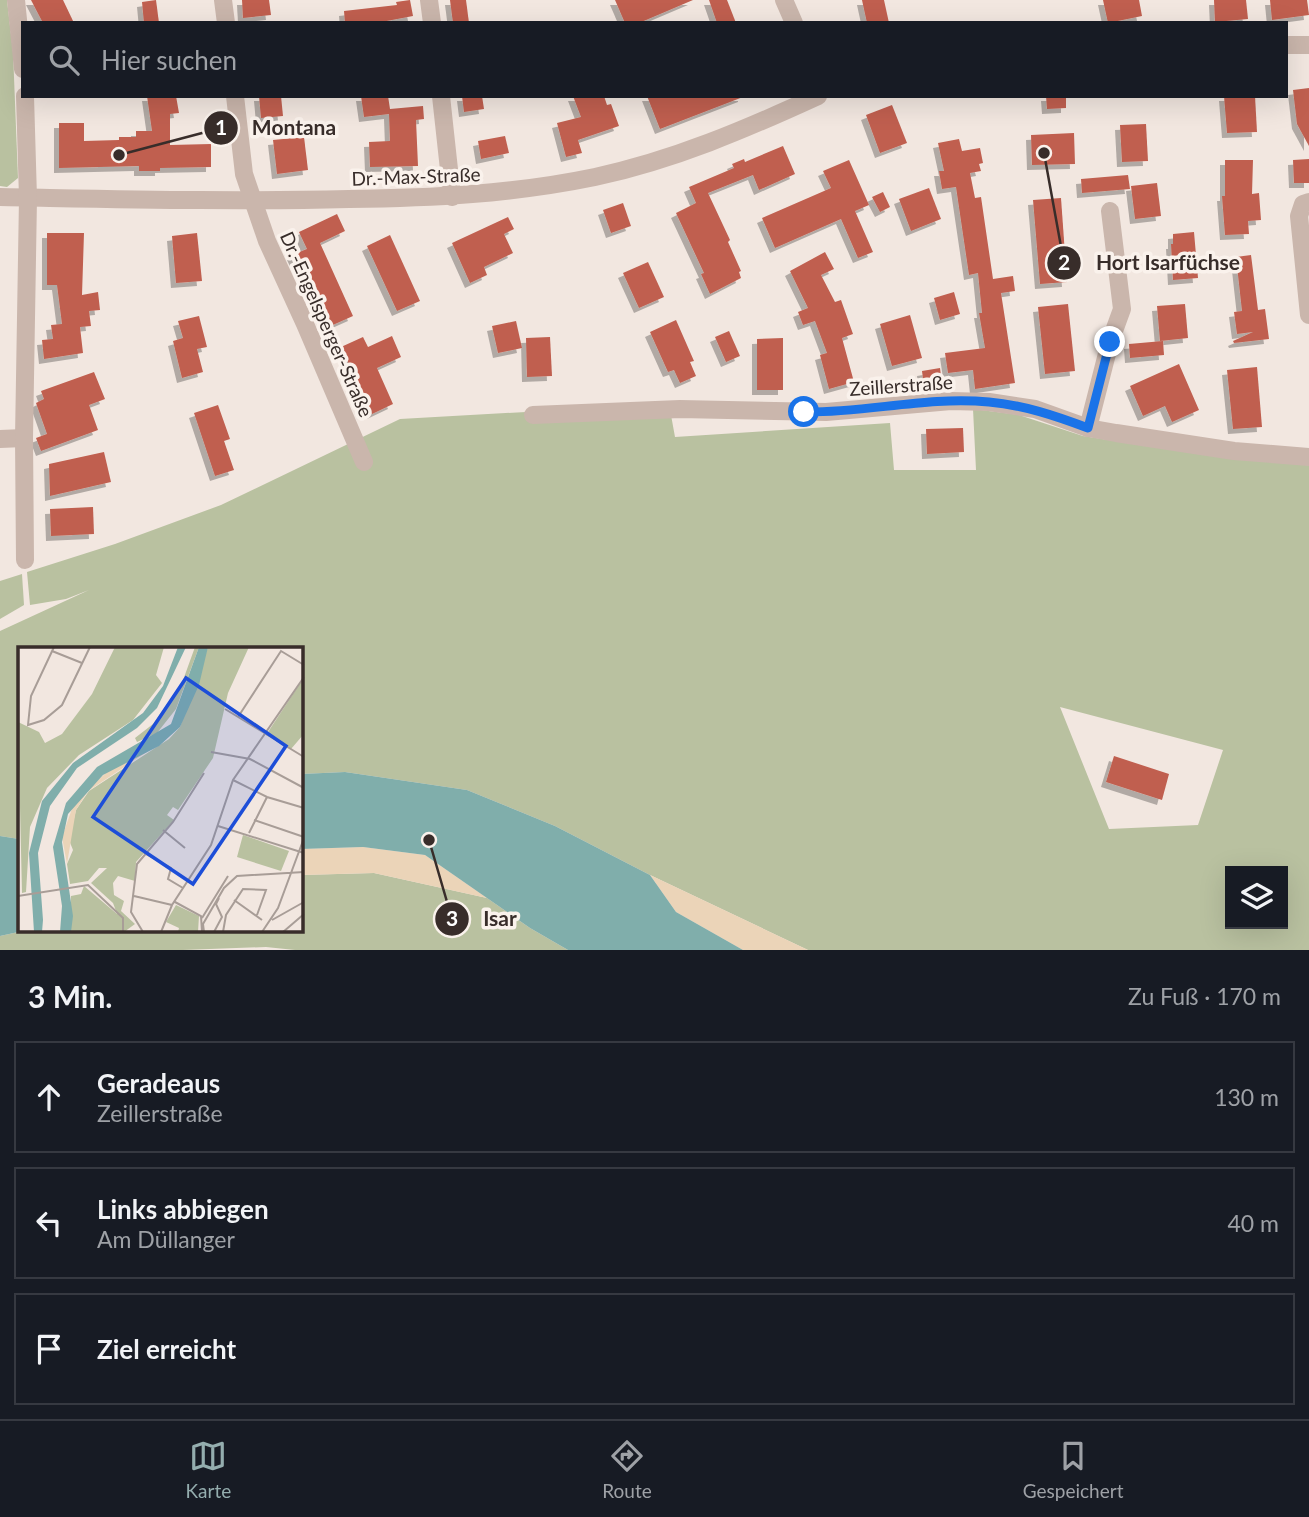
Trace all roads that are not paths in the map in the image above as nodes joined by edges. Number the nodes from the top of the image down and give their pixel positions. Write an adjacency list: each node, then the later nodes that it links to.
1 (16, 0): 10 (street)
2 (223, 0): 5 (street)
3 (429, 0): 6 (street)
4 (784, 0): 7 (street)
5 (226, 21)
6 (432, 21)
7 (793, 21)
8 (1288, 45): 9 (street)
9 (1309, 45)
10 (21, 49)
11 (25, 98): 17 (street)
12 (235, 98): 18 (street, Dr.-Engelsperger-Straße)
13 (440, 98): 16 (street)
14 (814, 98): 16 (street, Dr.-Max-Straße)
15 (0, 197): 17 (street, Dr.-Max-Straße)
16 (452, 197): 18 (street, Dr.-Max-Straße)
17 (28, 198): 18 (street, Dr.-Max-Straße); 24 (street)
18 (253, 202): 27 (street, Dr.-Engelsperger-Straße)
19 (1309, 202): 21 (street)
20 (1110, 211): 23 (street)
21 (1309, 315)
22 (533, 415): 23 (street, Zeillerstraße)
23 (1088, 428): 26 (street, Zeillerstraße)
24 (24, 438): 25 (street); 28 (street)
25 (0, 439)
26 (1309, 457)
27 (364, 462)
28 (25, 560)

